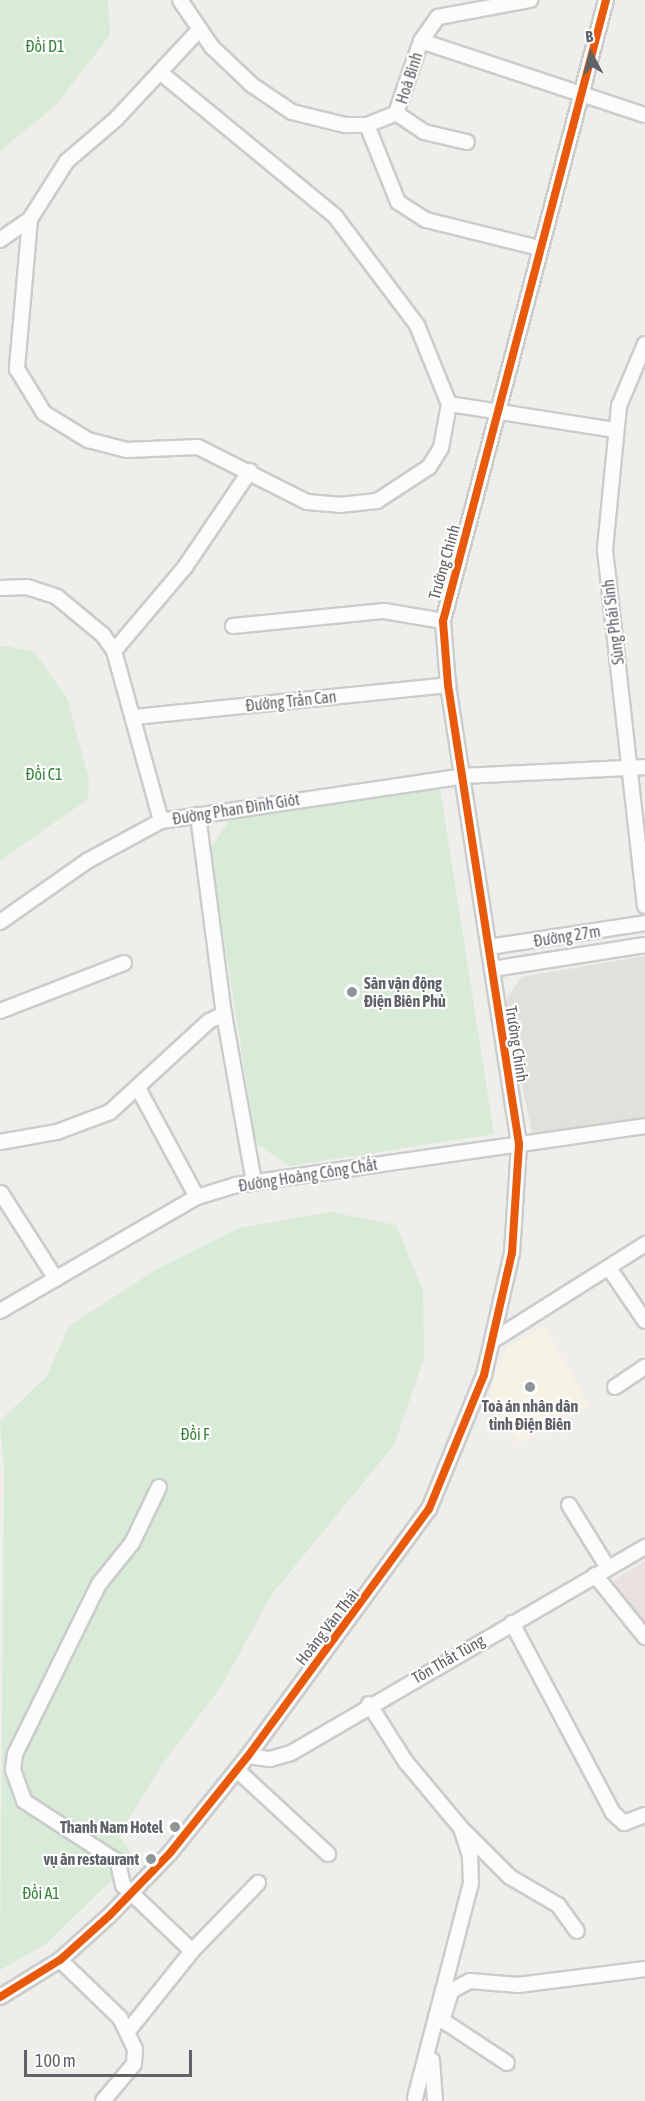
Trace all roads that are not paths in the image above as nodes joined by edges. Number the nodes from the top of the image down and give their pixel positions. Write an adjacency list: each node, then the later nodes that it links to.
1 (180, 0): 4 (street, Hoà Bình)
2 (530, 0): 5 (street, Hoà Bình)
3 (606, 0): 7 (street, Trường Chinh)
4 (198, 31): 6 (street); 10 (street, Hoà Bình)
5 (421, 41): 7 (street); 8 (street, Hoà Bình)
6 (161, 73): 12 (street); 16 (street)
7 (579, 93): 9 (street); 14 (street, Trường Chinh)
8 (396, 113): 10 (street, Hoà Bình); 11 (street)
9 (645, 115)
10 (366, 124): 14 (street)
11 (466, 142)
12 (30, 219): 13 (street); 19 (street)
13 (0, 240)
14 (539, 248): 17 (street, Trường Chinh)
15 (645, 344): 18 (street, Sùng Phái Sinh)
16 (449, 404): 17 (street); 19 (street)
17 (501, 409): 18 (street); 21 (street, Trường Chinh)
18 (615, 430): 26 (street, Sùng Phái Sinh)
19 (250, 471): 23 (street)
20 (0, 588): 23 (street)
21 (443, 621): 22 (street); 24 (street, Trường Chinh)
22 (233, 627)
23 (114, 651): 25 (street)
24 (448, 685): 25 (street, Đường Trần Can); 28 (street, Trường Chinh)
25 (134, 717): 30 (street)
26 (627, 766): 27 (street, Đường Phan Đình Giót); 28 (street, Đường Phan Đình Giót); 31 (street, Sùng Phái Sinh)
27 (645, 767)
28 (464, 776): 29 (street, Đường Phan Đình Giót); 36 (street, Trường Chinh)
29 (198, 815): 30 (street, Đường Phan Đình Giót); 41 (street)
30 (161, 821): 32 (street, Đường Phan Đình Giót)
31 (645, 906)
32 (0, 922)
33 (645, 924): 34 (street, Đường 27m)
34 (582, 933): 36 (street, Đường 27m); 37 (street)
35 (645, 945): 37 (street, Đường 27m)
36 (489, 948): 39 (street, Trường Chinh)
37 (585, 954): 39 (street, Đường 27m)
38 (124, 963): 40 (street)
39 (492, 969): 45 (street, Trường Chinh)
40 (0, 1011)
41 (224, 1014): 42 (street); 46 (street)
42 (138, 1088): 44 (street); 48 (street)
43 (645, 1126): 45 (street, Đường Hoàng Công Chất)
44 (0, 1142)
45 (519, 1144): 46 (street, Đường Hoàng Công Chất); 54 (street, Hoàng Văn Thái)
46 (254, 1182): 48 (street, Đường Hoàng Công Chất)
47 (2, 1193): 51 (street)
48 (197, 1197): 51 (street, Đường Hoàng Công Chất)
49 (645, 1244): 50 (street)
50 (609, 1268): 53 (street); 54 (street)
51 (56, 1279): 52 (street, Đường Hoàng Công Chất)
52 (0, 1311)
53 (645, 1321)
54 (495, 1339): 65 (street, Hoàng Văn Thái)
55 (645, 1367): 56 (street)
56 (615, 1387)
57 (159, 1487): 71 (street)
58 (569, 1504): 60 (street)
59 (645, 1547): 60 (street, Tôn Thất Tùng)
60 (608, 1568): 61 (street, Tôn Thất Tùng)
61 (595, 1575): 62 (street, Tôn Thất Tùng); 63 (street)
62 (512, 1623): 64 (street, Tôn Thất Tùng); 67 (street)
63 (645, 1636)
64 (369, 1704): 65 (street, Tôn Thất Tùng); 68 (street)
65 (248, 1756): 66 (street, Hoàng Văn Thái)
66 (237, 1770): 69 (street); 71 (street, Hoàng Văn Thái)
67 (645, 1815)
68 (460, 1828): 72 (street); 77 (street)
69 (328, 1854)
70 (258, 1883): 73 (street)
71 (131, 1892): 73 (street); 74 (street, Hoàng Văn Thái)
72 (577, 1931)
73 (192, 1952): 78 (street)
74 (60, 1960): 76 (street, Hoàng Văn Thái); 78 (street)
75 (644, 1970): 77 (street)
76 (0, 1997)
77 (438, 2018): 79 (street); 80 (street); 82 (street)
78 (128, 2031): 81 (street)
79 (507, 2063)
80 (415, 2098)
81 (103, 2101)
82 (435, 2101)

